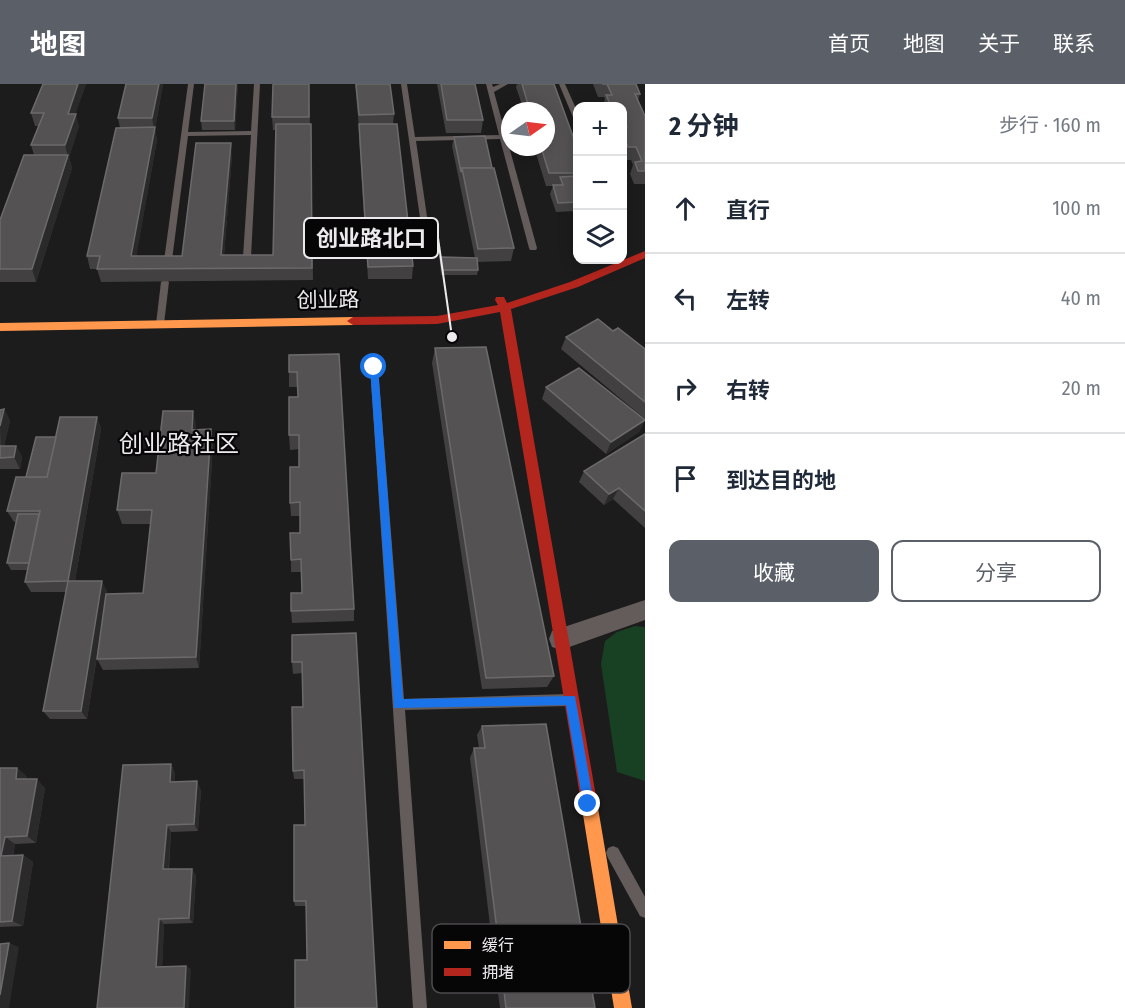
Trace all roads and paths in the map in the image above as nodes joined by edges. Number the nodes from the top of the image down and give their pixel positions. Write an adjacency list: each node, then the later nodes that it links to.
1 (191, 84): 10 (lane)
2 (257, 84): 9 (lane)
3 (404, 84): 12 (lane)
4 (505, 84): 6 (lane)
5 (562, 84): 7 (lane)
6 (490, 88): 8 (lane)
7 (573, 110)
8 (501, 129)
9 (254, 133): 10 (lane); 19 (lane)
10 (185, 134): 21 (lane)
11 (501, 137): 12 (lane)
12 (412, 139): 16 (lane)
13 (508, 156): 15 (lane)
14 (645, 244): 17 (street)
15 (533, 248)
16 (428, 251)
17 (627, 253)
18 (645, 254): 23 (street, 创业路)
19 (247, 257)
20 (605, 264): 23 (street, 创业路)
21 (167, 268)
22 (165, 282): 25 (lane)
23 (502, 304): 25 (street, 创业路); 29 (street)
24 (0, 318): 25 (street, 创业路)
25 (161, 320): 26 (street, 创业路)
26 (0, 327)
27 (374, 367): 31 (lane)
28 (645, 610): 29 (street)
29 (561, 639): 30 (street)
30 (571, 700): 31 (lane); 32 (street)
31 (398, 705): 36 (lane)
32 (588, 804): 33 (lane); 34 (street)
33 (645, 911)
34 (609, 924)
35 (620, 993): 37 (street)
36 (420, 1008)
37 (623, 1008)

